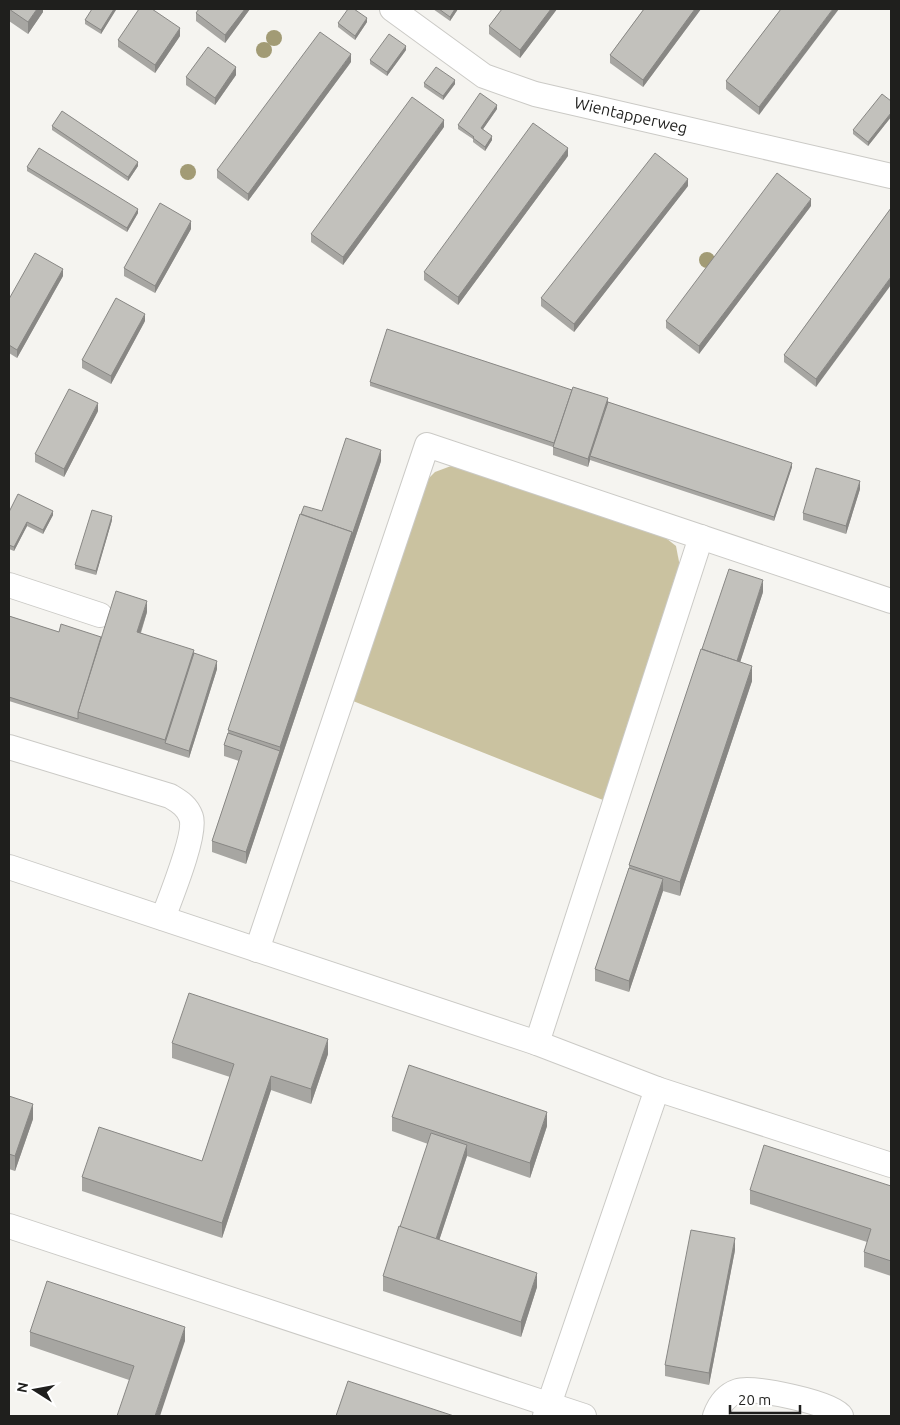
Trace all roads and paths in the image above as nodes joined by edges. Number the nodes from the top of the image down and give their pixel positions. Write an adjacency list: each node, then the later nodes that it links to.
1 (392, 9): 2 (street, Wientapperweg)
2 (891, 176)
3 (700, 537): 5 (street); 10 (street); 11 (street)
4 (9, 585): 6 (street)
5 (891, 601)
6 (100, 615)
7 (9, 747): 9 (street)
8 (9, 867): 9 (street)
9 (163, 918): 10 (street)
10 (257, 950): 11 (street)
11 (537, 1043): 12 (street)
12 (657, 1089): 13 (street); 15 (street)
13 (891, 1165)
14 (9, 1226): 15 (street)
15 (547, 1410): 16 (street)
16 (584, 1416)
17 (715, 1416): 18 (street)
18 (841, 1416)

